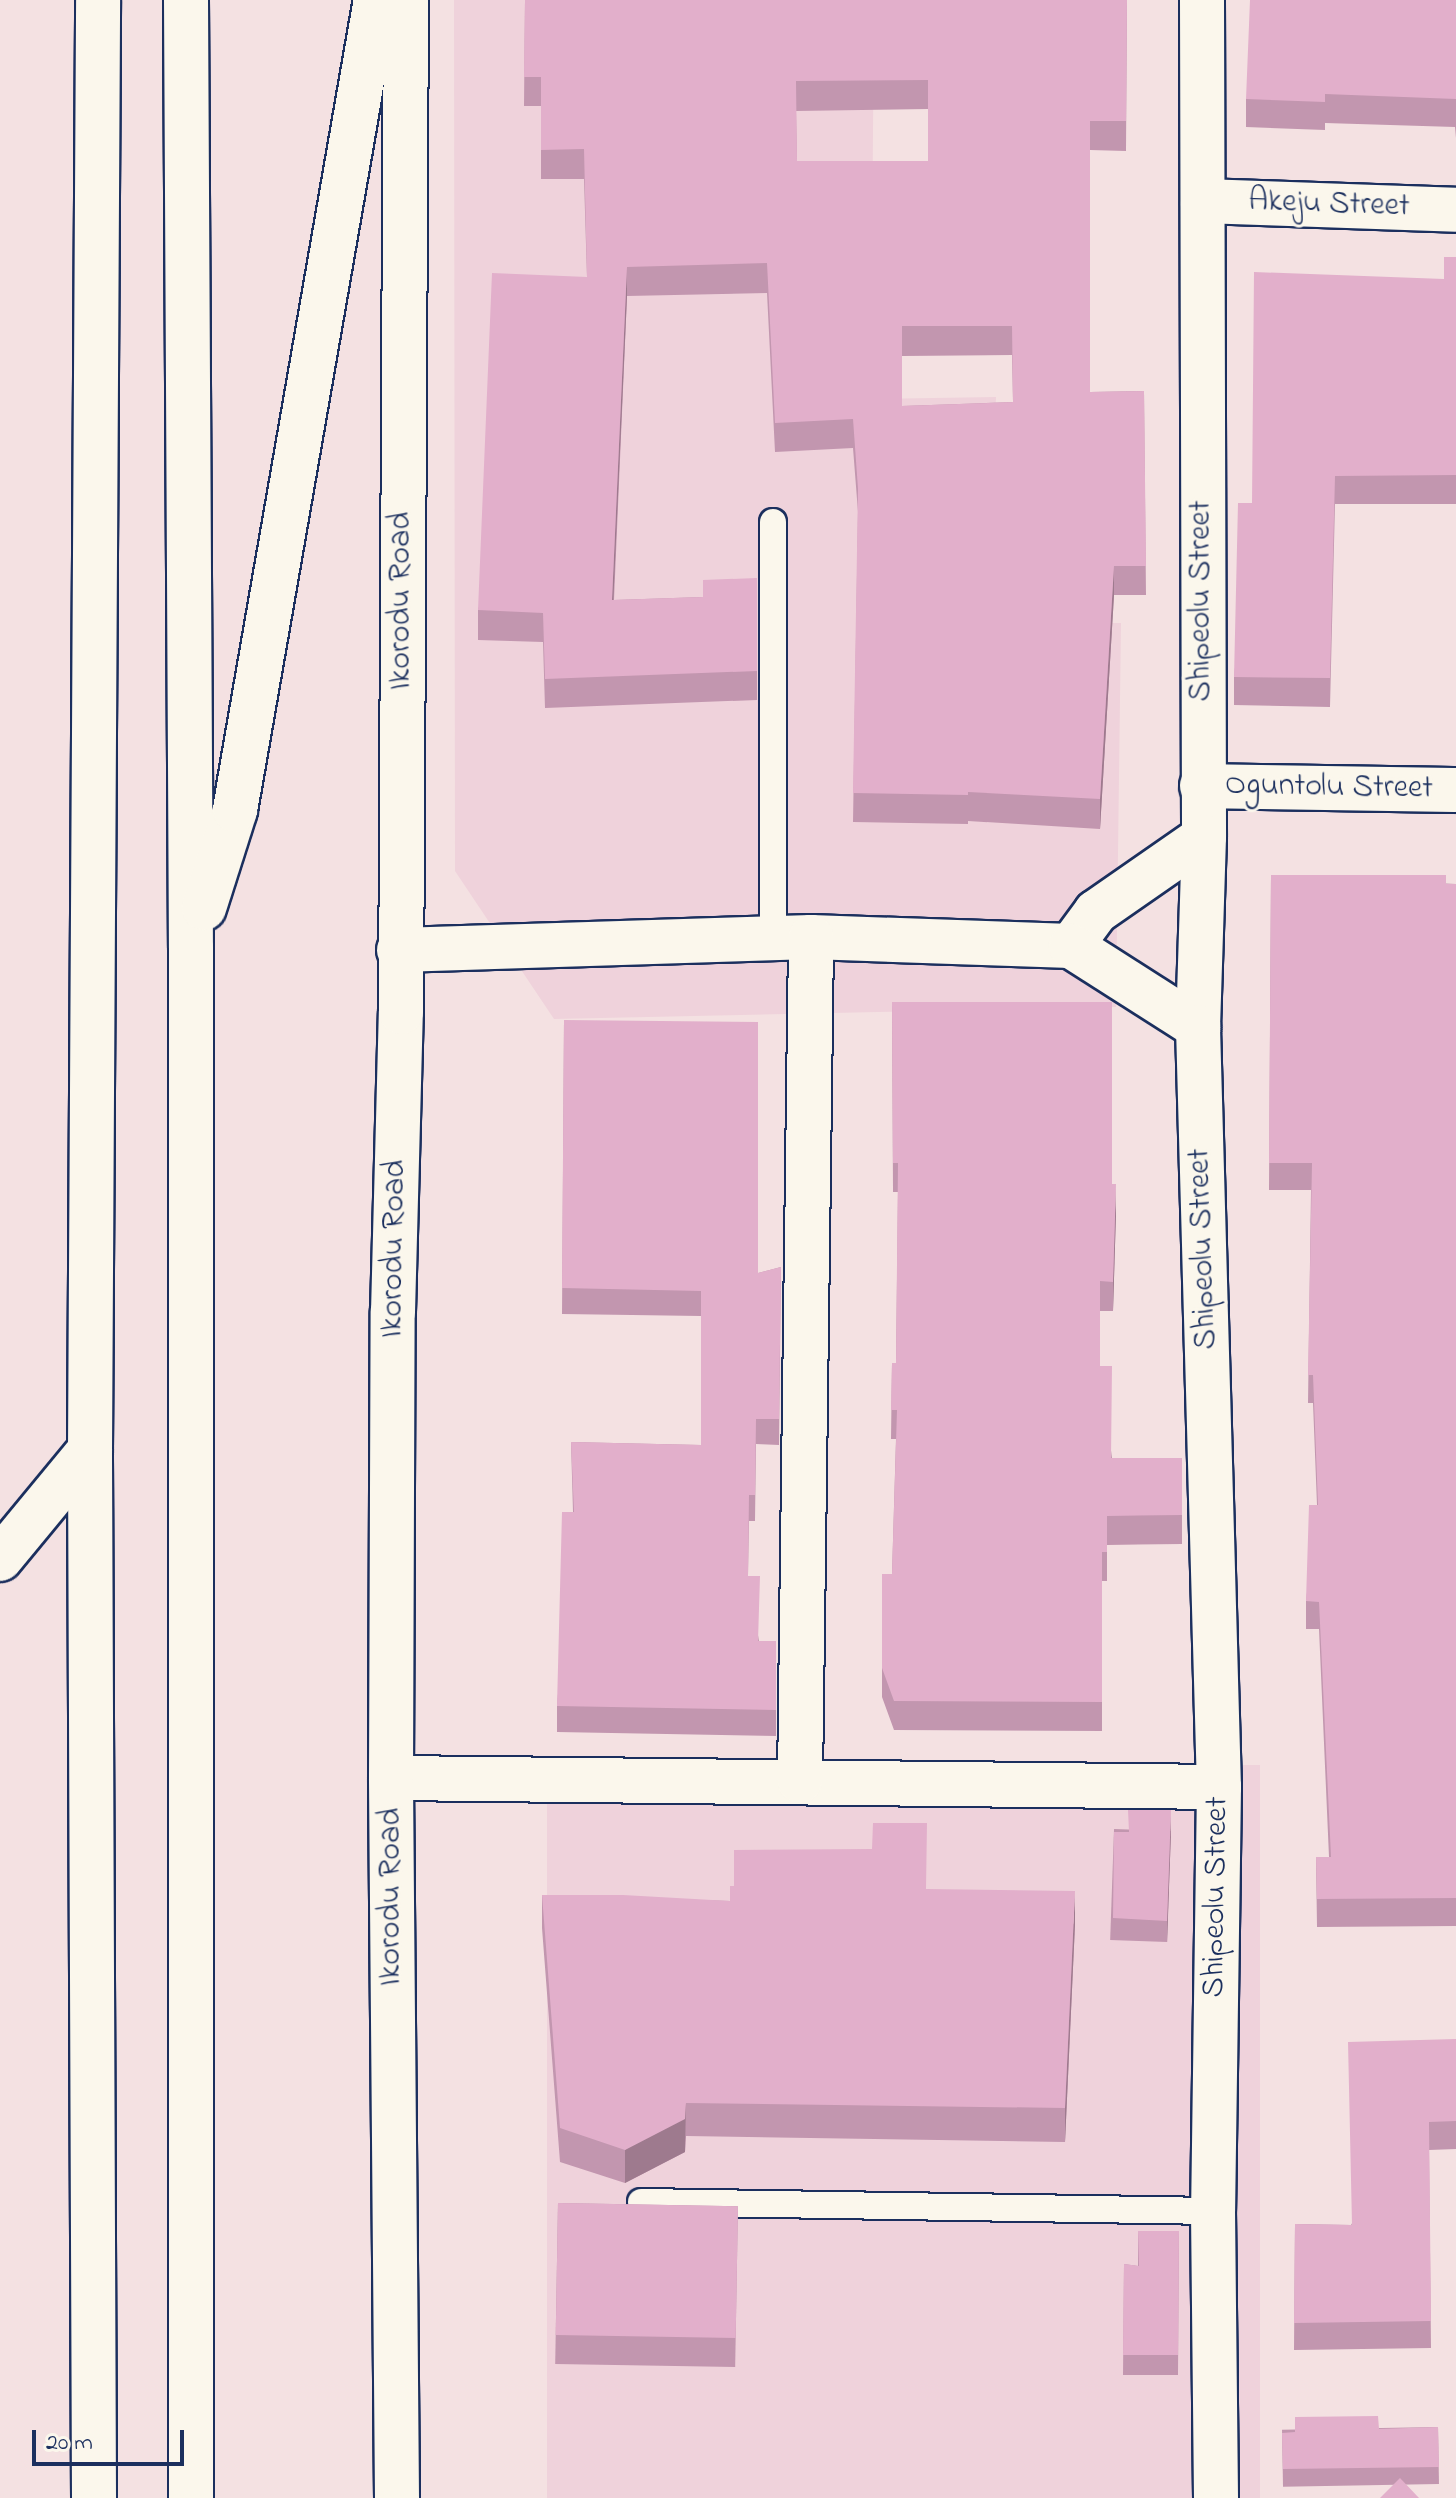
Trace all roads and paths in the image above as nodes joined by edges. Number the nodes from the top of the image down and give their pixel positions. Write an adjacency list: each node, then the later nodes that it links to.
1 (98, 0): 17 (main road)
2 (186, 0): 14 (main road)
3 (376, 0): 14 (main road)
4 (406, 0): 15 (main road, Ikorodu Road)
5 (1202, 0): 6 (main road, Shipeolu Street)
6 (1203, 201): 7 (main road, Akeju Street); 9 (main road, Shipeolu Street)
7 (1456, 210)
8 (773, 522): 12 (lane)
9 (1202, 786): 10 (main road, Oguntolu Street); 11 (main road, Shipeolu Street)
10 (1456, 790)
11 (1204, 837): 13 (main road); 16 (main road, Shipeolu Street)
12 (792, 938): 13 (main road); 15 (main road); 20 (main road)
13 (1071, 946): 16 (main road)
14 (191, 948): 25 (main road)
15 (399, 950): 19 (main road, Ikorodu Road)
16 (1198, 1027): 21 (main road, Shipeolu Street)
17 (90, 1450): 18 (main road); 24 (main road)
18 (0, 1559)
19 (391, 1778): 20 (main road); 26 (main road, Ikorodu Road)
20 (800, 1781): 21 (main road)
21 (1219, 1787): 23 (main road, Shipeolu Street)
22 (641, 2202): 23 (lane)
23 (1213, 2211): 27 (main road, Shipeolu Street)
24 (94, 2498)
25 (191, 2498)
26 (397, 2498)
27 (1216, 2498)

